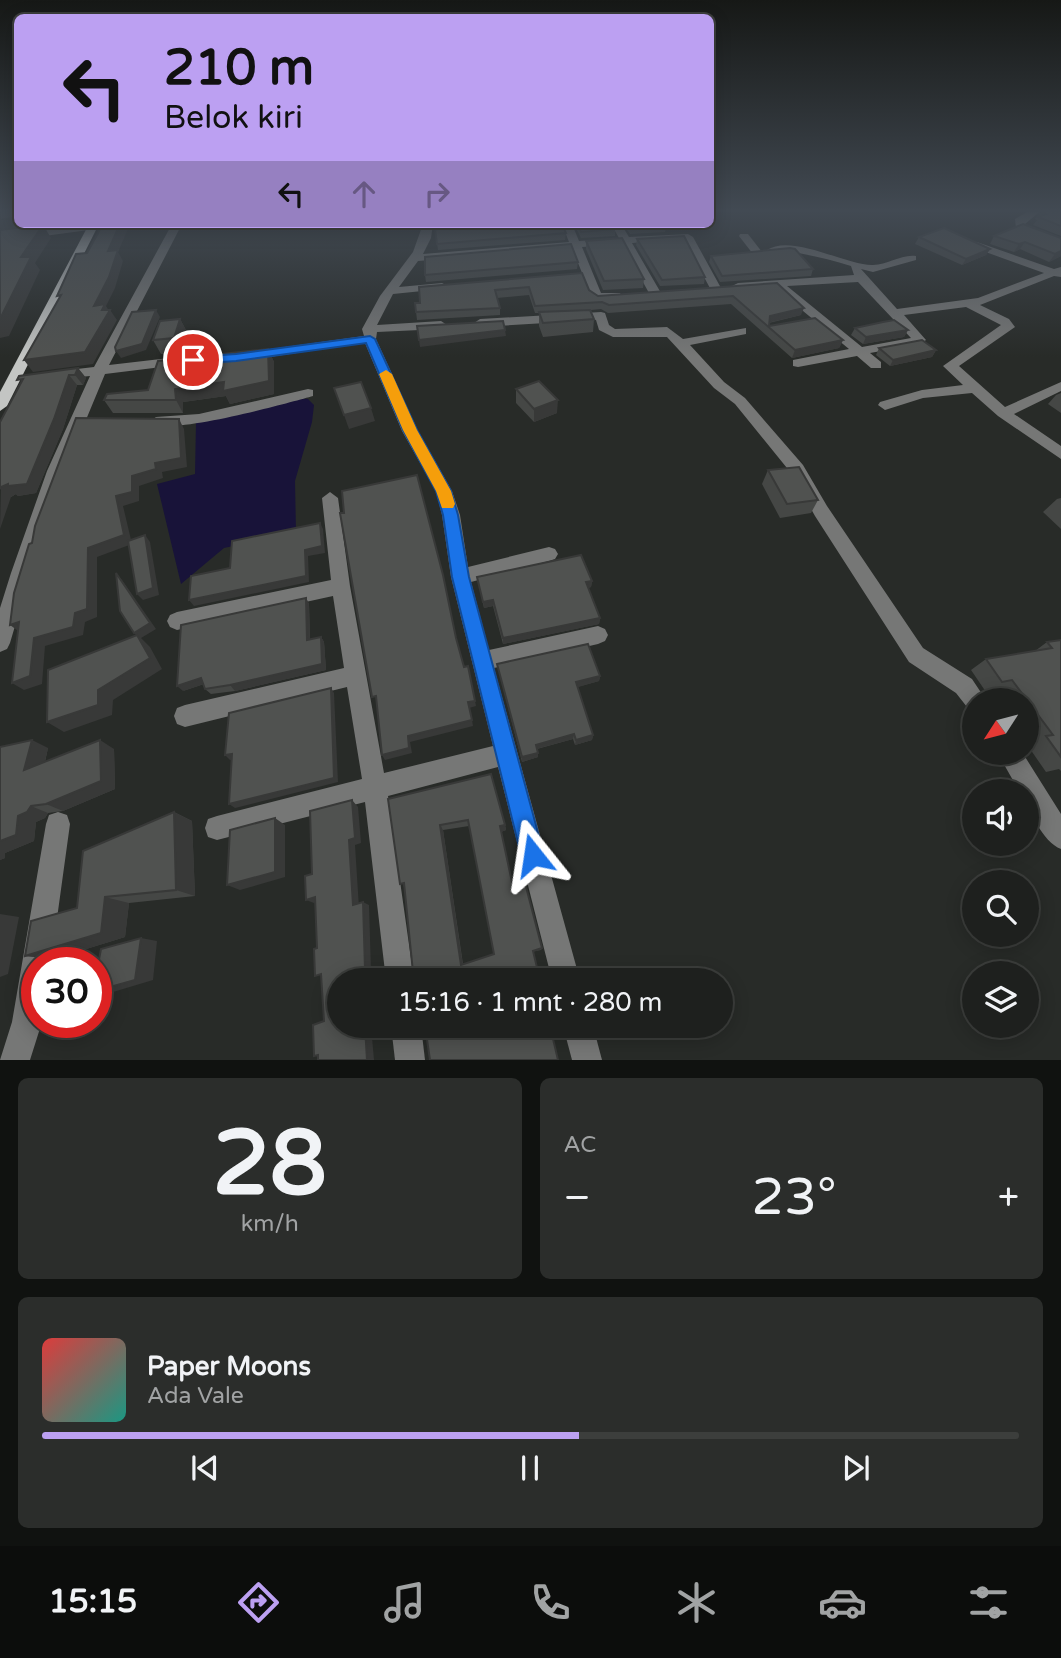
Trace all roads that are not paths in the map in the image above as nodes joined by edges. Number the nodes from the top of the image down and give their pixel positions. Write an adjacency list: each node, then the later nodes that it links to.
1 (77, 258): 36 (main road)
2 (159, 258): 30 (street)
3 (413, 258): 17 (street)
4 (581, 258): 12 (street)
5 (633, 258): 12 (street)
6 (703, 258): 15 (street)
7 (838, 258): 10 (street)
8 (910, 258): 10 (street)
9 (1016, 258): 11 (street)
10 (853, 265): 14 (street)
11 (1059, 273): 18 (street)
12 (587, 274): 13 (street)
13 (574, 275)
14 (861, 278): 15 (street); 19 (street)
15 (776, 283): 25 (street)
16 (455, 285): 17 (street)
17 (390, 291): 23 (street)
18 (966, 302): 19 (street); 33 (street)
19 (895, 313): 25 (street)
20 (450, 324): 23 (street)
21 (464, 324): 24 (street)
22 (742, 331): 24 (street)
23 (369, 334): 26 (street); 44 (street)
24 (681, 343): 51 (street)
25 (858, 351): 28 (street); 29 (street)
26 (236, 358)
27 (187, 361): 30 (street)
28 (798, 363)
29 (876, 365)
30 (99, 370): 31 (street); 38 (street)
31 (50, 376)
32 (1061, 386): 37 (street)
33 (974, 388): 35 (street); 37 (street)
34 (309, 393): 40 (street)
35 (885, 405)
36 (0, 406)
37 (1003, 414): 41 (street)
38 (76, 420): 39 (street); 48 (street)
39 (93, 421)
40 (135, 421)
41 (1061, 454)
42 (330, 498): 45 (street)
43 (549, 554): 44 (street)
44 (460, 577): 49 (street)
45 (341, 586): 46 (street); 50 (street)
46 (177, 621)
47 (598, 635): 49 (street)
48 (0, 643)
49 (482, 661): 53 (street)
50 (356, 675): 52 (street); 55 (street)
51 (966, 688)
52 (185, 716)
53 (506, 754): 55 (street); 61 (street)
54 (1016, 765): 58 (street)
55 (375, 787): 57 (street); 60 (street)
56 (58, 824): 59 (street)
57 (217, 828)
58 (1061, 837)
59 (39, 947)
60 (398, 968)
61 (563, 968)
62 (22, 1038): 65 (street)
63 (407, 1038): 66 (street)
64 (581, 1038): 67 (street)
65 (15, 1059)
66 (410, 1059)
67 (587, 1059)

